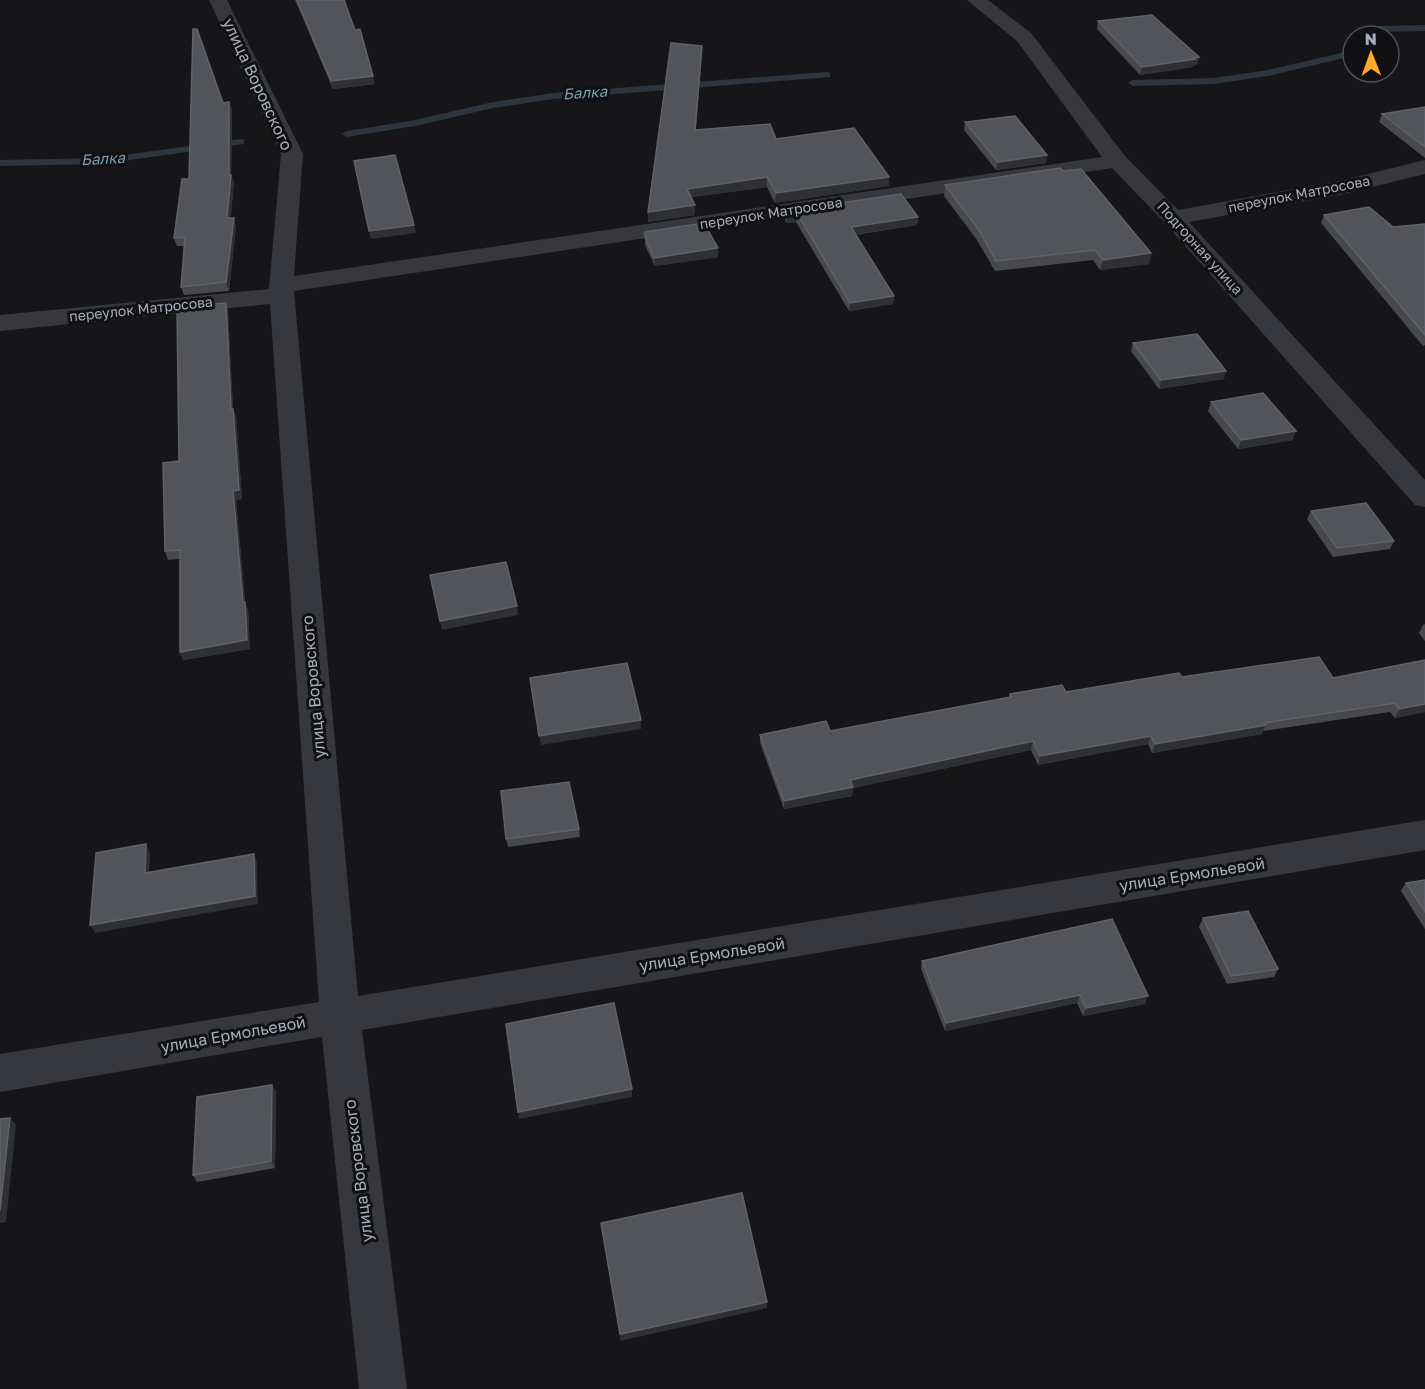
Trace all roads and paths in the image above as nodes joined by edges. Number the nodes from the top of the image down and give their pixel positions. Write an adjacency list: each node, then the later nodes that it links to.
1 (218, 0): 6 (street, улица Воровского)
2 (976, 0): 3 (street, Подгорная улица)
3 (1118, 161): 5 (street, Подгорная улица); 6 (street, переулок Матросова)
4 (1425, 166): 5 (street, переулок Матросова)
5 (1173, 218): 8 (street, Подгорная улица)
6 (282, 290): 7 (street, переулок Матросова); 10 (street, улица Воровского)
7 (0, 323)
8 (1425, 498)
9 (1425, 835): 10 (street, улица Ермольевой)
10 (340, 1016): 11 (street, улица Ермольевой); 12 (street, улица Воровского)
11 (0, 1073)
12 (383, 1389)

